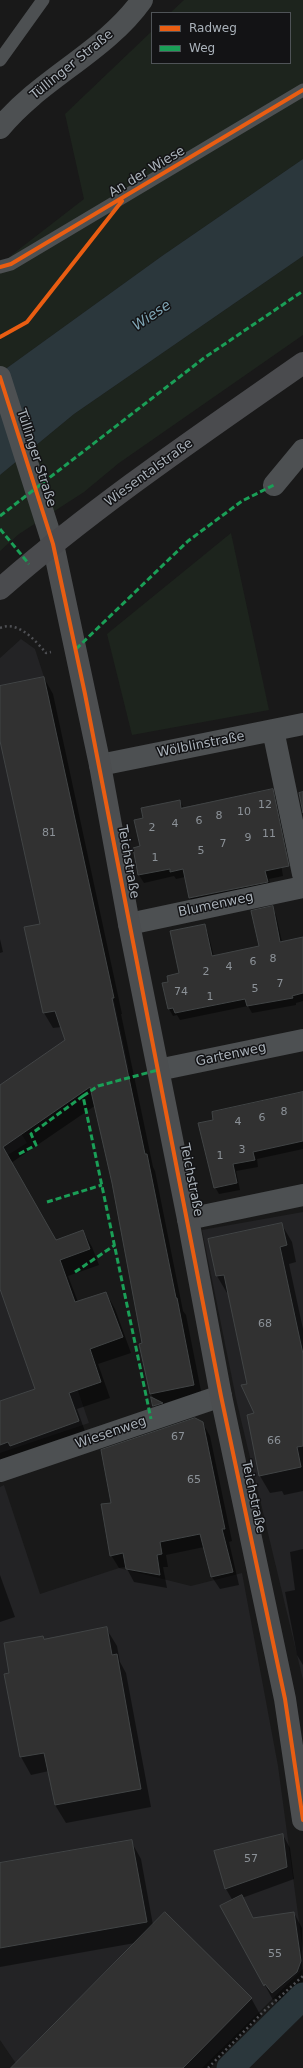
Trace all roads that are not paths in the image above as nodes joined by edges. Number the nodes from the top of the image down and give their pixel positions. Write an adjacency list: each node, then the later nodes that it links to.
1 (43, 0): 3 (lane)
2 (142, 0): 5 (street, Tüllinger Straße)
3 (0, 60)
4 (303, 90): 6 (lane, An der Wiese)
5 (0, 128)
6 (0, 267)
7 (303, 363): 11 (main road, Wiesentalstraße)
8 (0, 377): 11 (street, Tüllinger Straße)
9 (303, 450): 10 (street)
10 (274, 485)
11 (53, 544): 12 (main road, Wiesentalstraße); 15 (street, Teichstraße)
12 (0, 589)
13 (303, 724): 14 (street, Wölblinstraße)
14 (274, 730): 15 (street, Wölblinstraße); 16 (street)
15 (100, 765): 18 (street, Teichstraße)
16 (303, 874)
17 (303, 887): 18 (street, Blumenweg)
18 (129, 924): 20 (street, Teichstraße)
19 (303, 1040): 20 (street, Gartenweg)
20 (158, 1070): 22 (street, Teichstraße)
21 (303, 1195): 22 (street)
22 (188, 1219): 23 (street, Teichstraße)
23 (221, 1396): 24 (street, Wiesenweg); 25 (street, Teichstraße)
24 (0, 1471)
25 (303, 1820)

